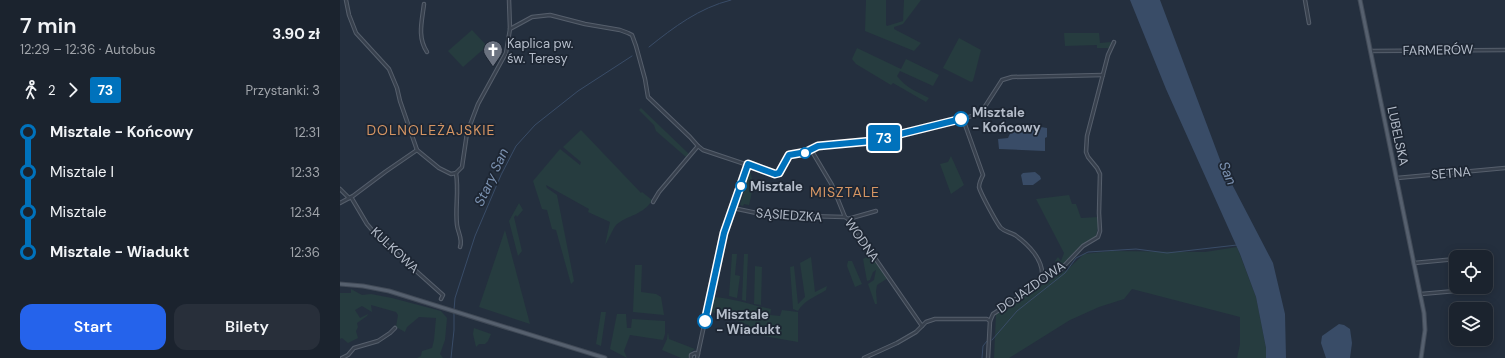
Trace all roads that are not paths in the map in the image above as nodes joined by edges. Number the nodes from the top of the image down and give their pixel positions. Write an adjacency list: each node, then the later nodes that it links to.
1 (346, 0): 15 (street)
2 (509, 0): 7 (street)
3 (1305, 0): 6 (street)
4 (1360, 0): 10 (main road, LUBELSKA)
5 (424, 4): 11 (street)
6 (1309, 23)
7 (510, 29): 14 (street); 19 (street)
8 (1114, 42): 12 (street, DOJAZDOWA)
9 (1505, 50): 10 (street, FARMERÓW)
10 (1371, 51): 20 (main road, LUBELSKA)
11 (427, 52)
12 (1103, 75): 13 (street); 31 (street, DOJAZDOWA)
13 (963, 119): 16 (street); 31 (street)
14 (698, 146): 17 (street); 23 (street)
15 (417, 150): 19 (street); 22 (street)
16 (809, 150): 17 (street); 27 (street, WODNA)
17 (748, 164): 25 (street)
18 (1505, 168): 20 (street, SETNA)
19 (456, 173): 28 (street)
20 (1397, 178): 30 (main road, LUBELSKA)
21 (340, 189): 22 (street)
22 (350, 198): 24 (street); 35 (street, KULKOWA)
23 (653, 202)
24 (340, 203)
25 (733, 208): 27 (street, SĄSIEDZKA); 41 (street)
26 (876, 211): 27 (street, SĄSIEDZKA)
27 (846, 218): 39 (street, WODNA)
28 (460, 247)
29 (1449, 260): 30 (street)
30 (1414, 263): 34 (main road, LUBELSKA)
31 (1042, 278): 36 (street, DOJAZDOWA)
32 (340, 284): 43 (main road)
33 (1449, 292): 34 (street)
34 (1421, 294): 48 (main road, LUBELSKA)
35 (441, 299)
36 (993, 314): 37 (street); 38 (street, DOJAZDOWA)
37 (987, 319): 38 (street, DOJAZDOWA); 39 (street, DOJAZDOWA)
38 (990, 321): 47 (street)
39 (922, 326): 46 (street, DOJAZDOWA)
40 (395, 328): 42 (street)
41 (698, 354): 44 (street); 45 (street)
42 (342, 358)
43 (605, 358)
44 (690, 358)
45 (697, 358)
46 (864, 358)
47 (988, 358)
48 (1421, 358)

